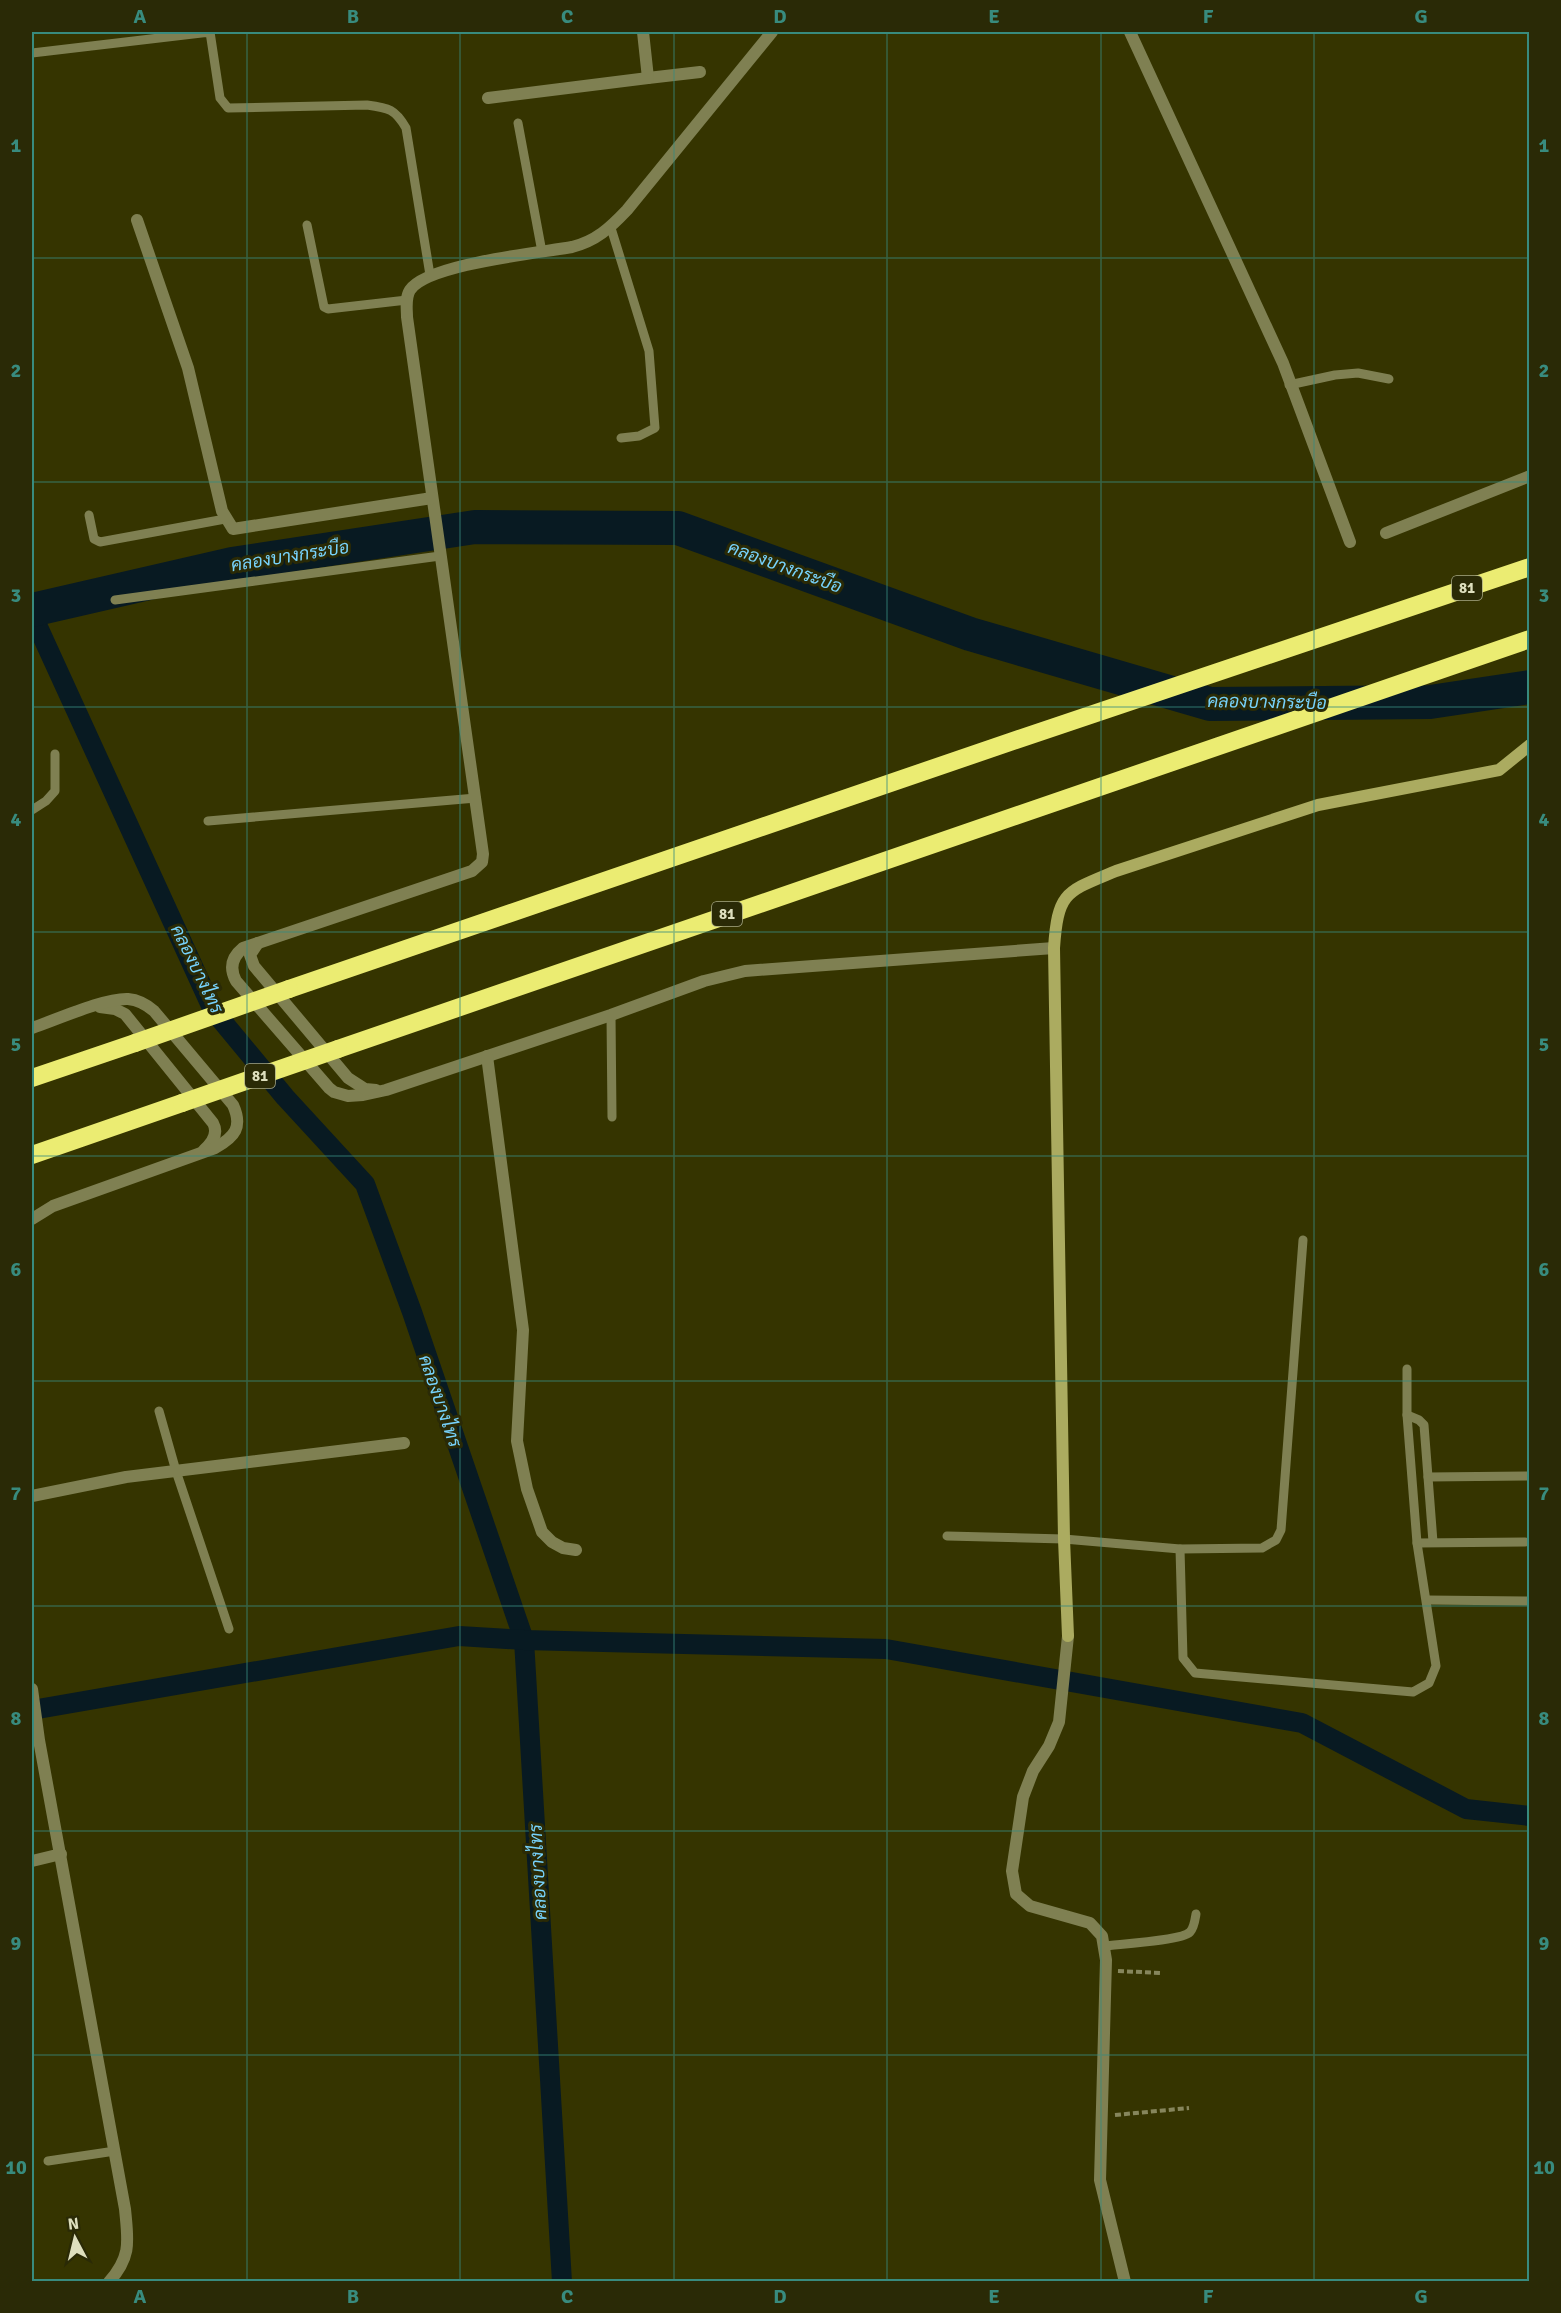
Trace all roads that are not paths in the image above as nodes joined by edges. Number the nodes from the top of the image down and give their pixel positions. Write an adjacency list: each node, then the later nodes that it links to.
1 (643, 32): 6 (street)
2 (772, 32): 11 (street)
3 (1130, 32): 16 (street)
4 (32, 53): 13 (lane)
5 (700, 72): 6 (street)
6 (648, 78): 7 (street)
7 (488, 98)
8 (518, 123): 12 (lane)
9 (137, 220): 21 (street)
10 (308, 225): 14 (lane)
11 (611, 228): 12 (street); 17 (lane)
12 (542, 252): 13 (street)
13 (430, 275): 14 (street)
14 (407, 300): 19 (street)
15 (1389, 379): 16 (lane)
16 (1289, 385): 23 (street)
17 (621, 438)
18 (1530, 476): 22 (street)
19 (432, 498): 21 (street); 24 (street)
20 (89, 515): 21 (lane)
21 (225, 519)
22 (1386, 533)
23 (1350, 542)
24 (440, 556): 26 (lane); 30 (street)
25 (1530, 567): 39 (highway, 81, bridge)
26 (115, 600)
27 (1530, 639): 43 (highway, 81, bridge)
28 (1530, 745): 34 (street)
29 (55, 754): 31 (lane)
30 (476, 798): 32 (lane); 33 (street)
31 (32, 810)
32 (208, 821)
33 (260, 942): 40 (street); 40 (street)
34 (1054, 948): 36 (street); 55 (street)
35 (96, 1006): 37 (street); 42 (street); 42 (street)
36 (611, 1015): 38 (street); 41 (lane)
37 (32, 1028)
38 (487, 1056): 40 (street); 60 (street)
39 (32, 1078)
40 (386, 1090)
41 (612, 1117)
42 (200, 1154): 44 (street)
43 (32, 1155)
44 (32, 1219)
45 (1303, 1240): 59 (lane)
46 (1407, 1369): 48 (lane)
47 (159, 1411): 50 (lane)
48 (1407, 1415): 52 (lane); 58 (lane)
49 (404, 1443): 50 (street)
50 (176, 1471): 53 (street); 63 (lane)
51 (1530, 1476): 52 (lane)
52 (1428, 1477): 56 (lane)
53 (32, 1496)
54 (947, 1536): 55 (lane)
55 (1064, 1539): 59 (lane); 68 (street)
56 (1433, 1542): 57 (lane); 58 (lane)
57 (1525, 1542)
58 (1417, 1543): 61 (lane)
59 (1180, 1549): 61 (lane)
60 (576, 1550)
61 (1427, 1599): 62 (lane)
62 (1530, 1601)
63 (229, 1629)
64 (32, 1690): 65 (street)
65 (61, 1854): 66 (street); 69 (street)
66 (32, 1861)
67 (1196, 1914): 68 (lane)
68 (1104, 1946): 72 (street)
69 (115, 2151): 70 (lane); 71 (street)
70 (48, 2161)
71 (109, 2282)
72 (1125, 2282)

